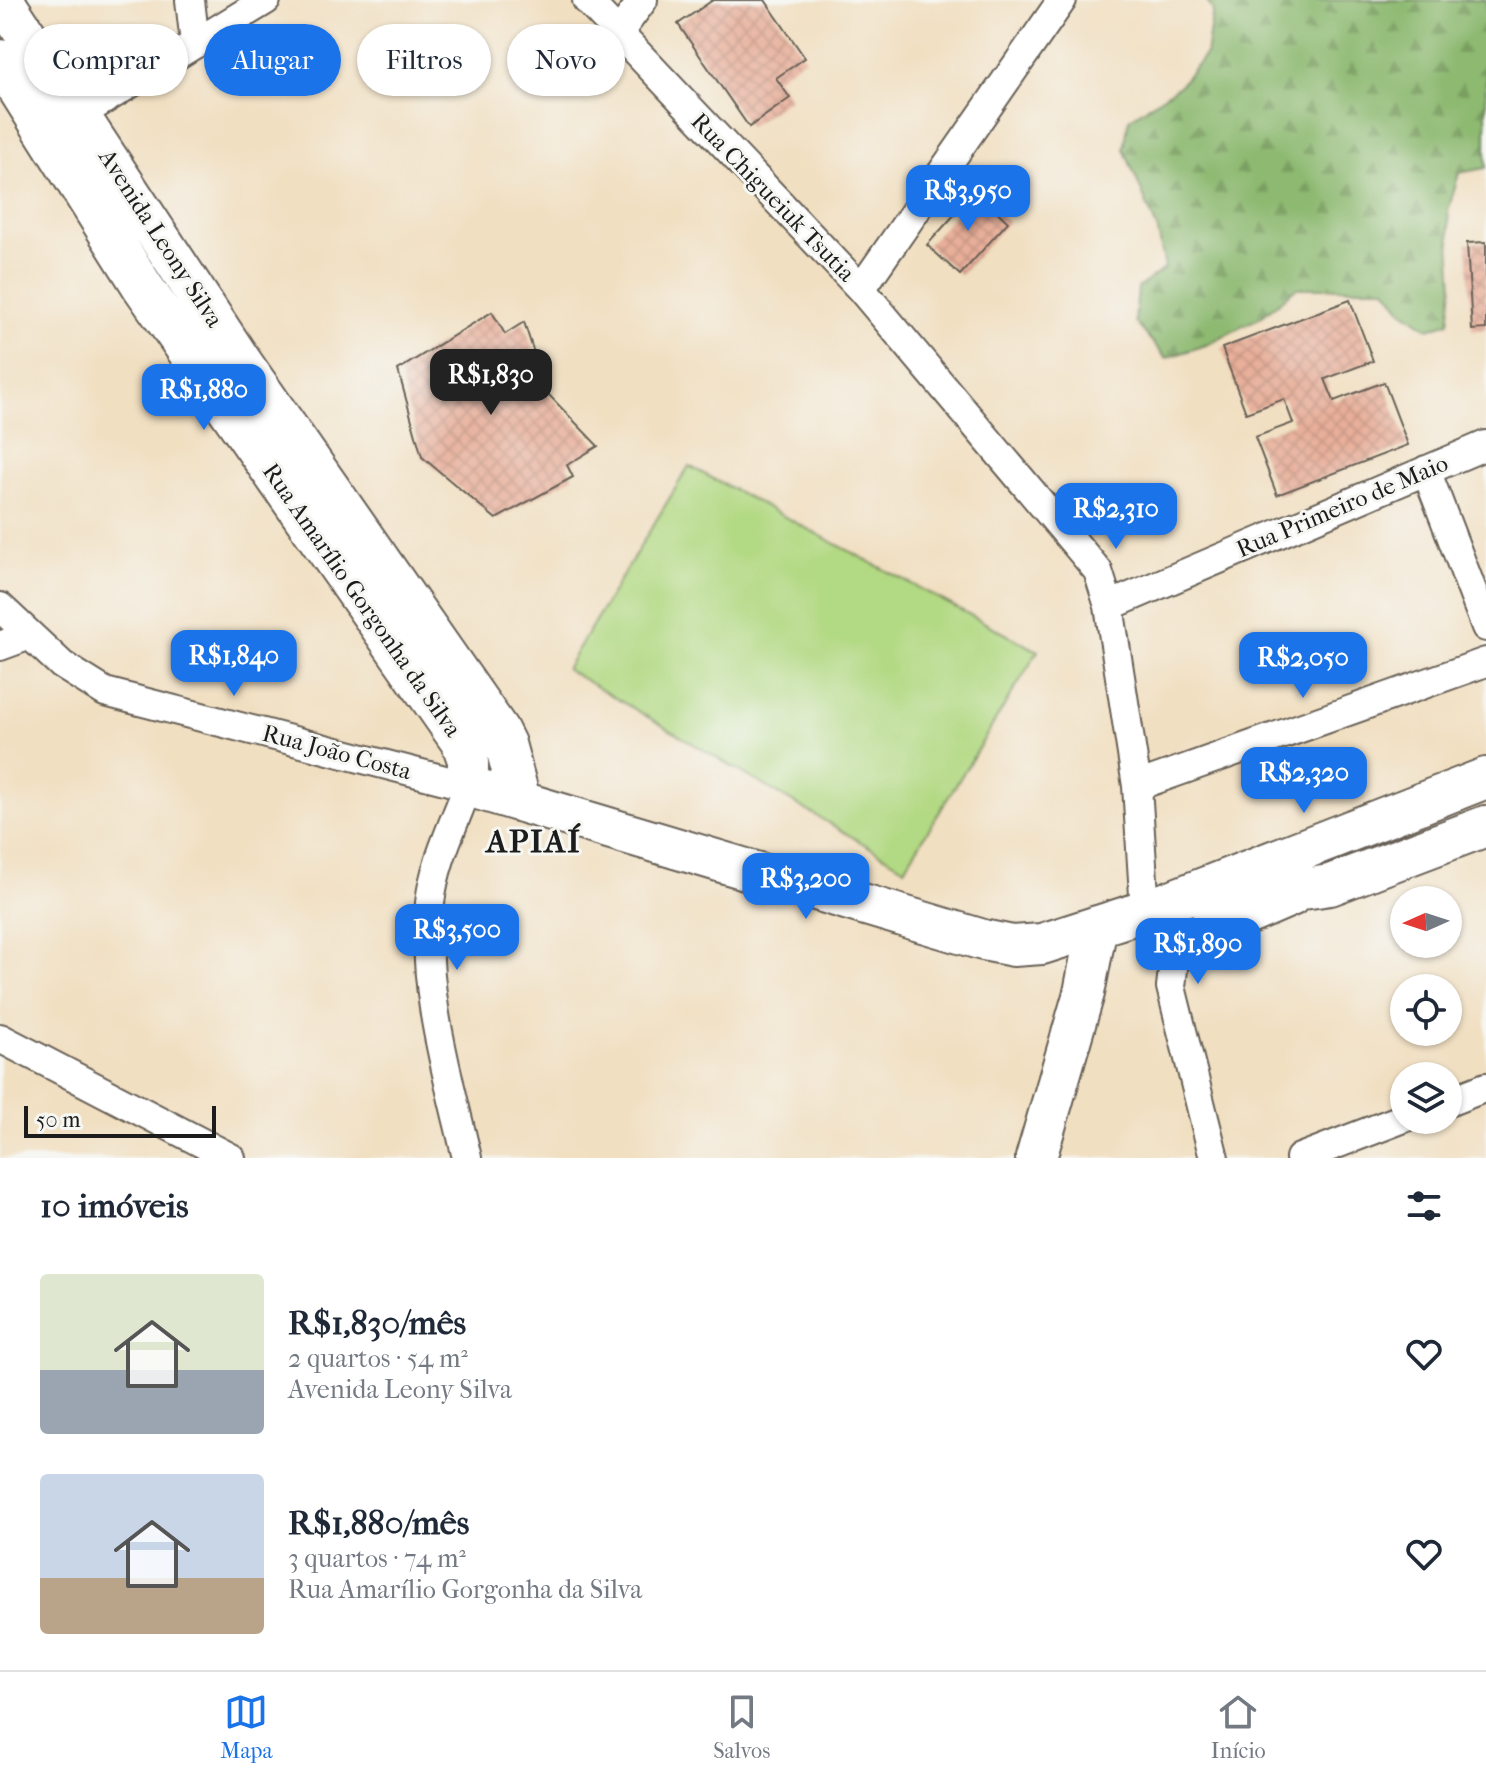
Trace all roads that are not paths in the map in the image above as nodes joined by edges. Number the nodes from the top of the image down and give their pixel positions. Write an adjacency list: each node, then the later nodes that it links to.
1 (190, 0): 10 (street)
2 (266, 0): 10 (street)
3 (587, 0): 7 (street, Rua Chigueiuk Tsutia)
4 (643, 0): 8 (street)
5 (1062, 0): 14 (street)
6 (5, 12): 12 (main road, Avenida Leony Silva)
7 (608, 24)
8 (625, 24)
9 (625, 43): 14 (street, Rua Chigueiuk Tsutia)
10 (195, 44): 12 (street)
11 (0, 60): 13 (main road, Rua Amarílio Gorgonha da Silva)
12 (82, 114): 13 (street); 26 (main road, Avenida Leony Silva)
13 (47, 134): 24 (main road, Rua Amarílio Gorgonha da Silva)
14 (861, 289): 17 (street, Rua Chigueiuk Tsutia)
15 (1486, 445): 16 (street, Rua Primeiro de Maio)
16 (1426, 470): 17 (street, Rua Primeiro de Maio); 19 (street)
17 (1109, 606): 25 (street, Rua Chigueiuk Tsutia)
18 (0, 607): 20 (street, Rua João Costa)
19 (1486, 627)
20 (30, 635): 21 (street); 24 (street, Rua João Costa)
21 (0, 646)
22 (1486, 662): 25 (street)
23 (1486, 778): 29 (main road)
24 (468, 786): 26 (main road); 36 (street)
25 (1137, 786): 29 (street, Rua Chigueiuk Tsutia)
26 (520, 800): 30 (main road)
27 (1486, 826): 28 (main road)
28 (1330, 885): 29 (main road); 38 (street)
29 (1145, 911): 30 (main road)
30 (1097, 926): 37 (main road)
31 (0, 1038): 35 (street)
32 (1486, 1087): 33 (street)
33 (1462, 1096)
34 (1390, 1123): 39 (street)
35 (231, 1158)
36 (467, 1158)
37 (1036, 1158)
38 (1214, 1158)
39 (1300, 1158)

